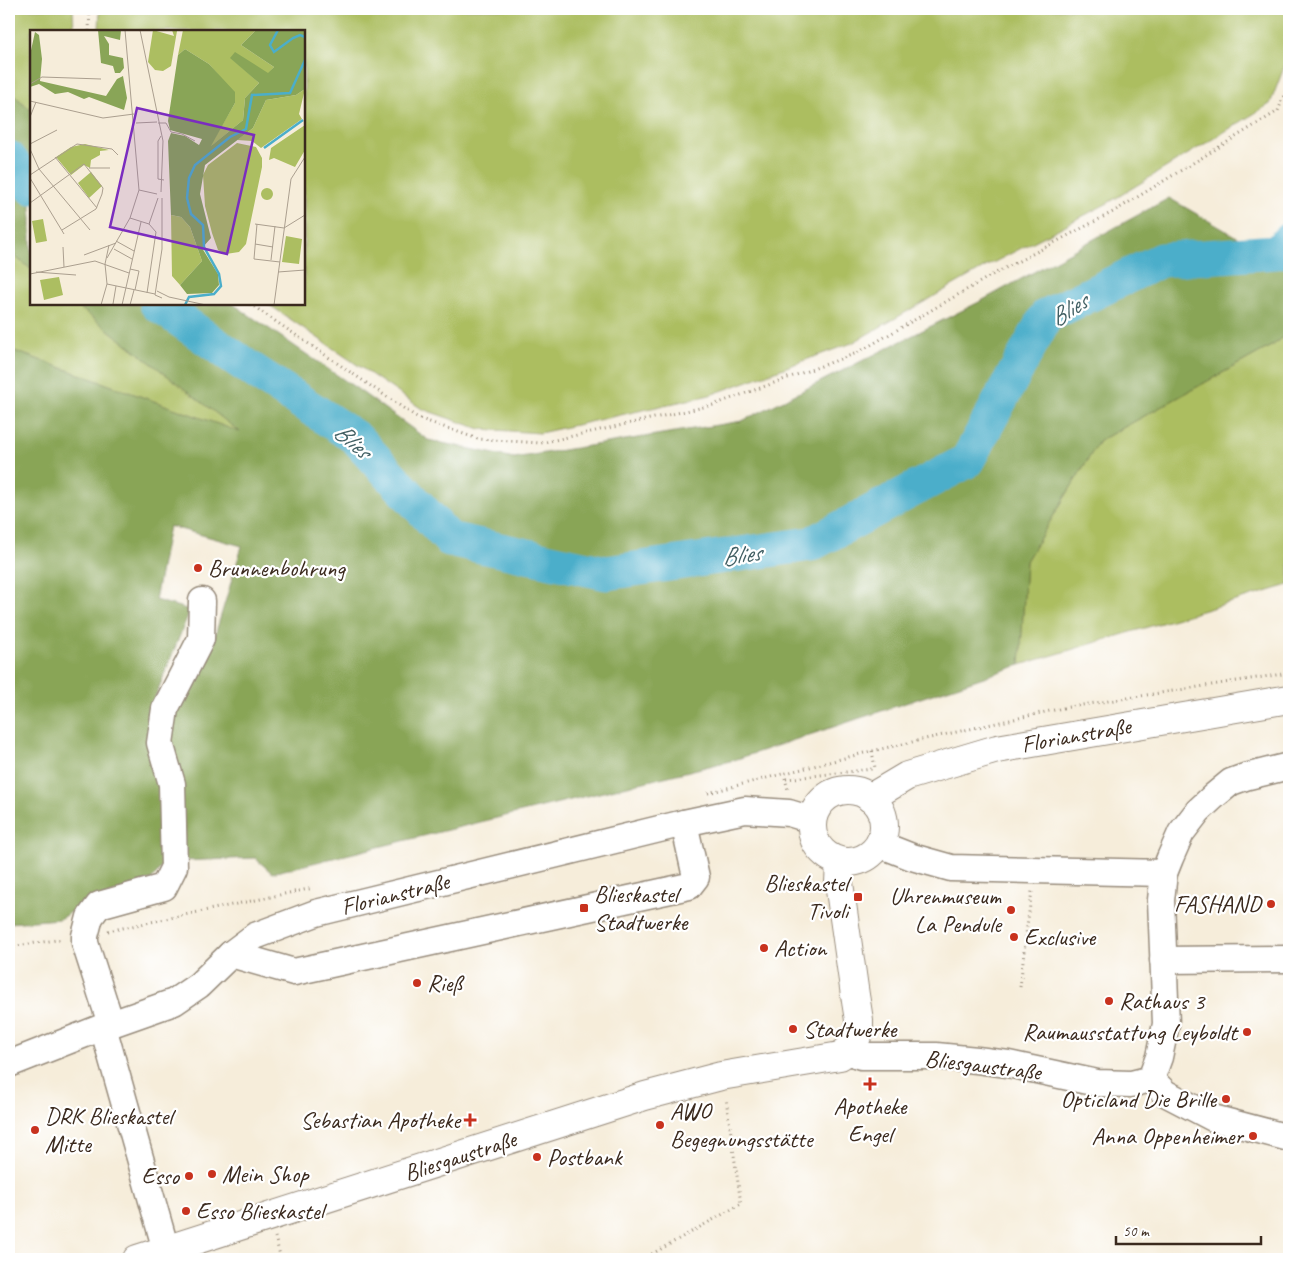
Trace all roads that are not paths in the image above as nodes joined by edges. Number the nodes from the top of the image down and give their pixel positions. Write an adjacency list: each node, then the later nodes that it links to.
1 (202, 601): 14 (street)
2 (1289, 699): 4 (main road, Florianstraße)
3 (1289, 766): 9 (street)
4 (870, 798): 5 (main road); 7 (main road)
5 (812, 820): 6 (street, Florianstraße); 8 (main road)
6 (684, 823): 10 (street, Florianstraße); 10 (street)
7 (879, 844): 8 (main road); 9 (street)
8 (840, 862): 13 (main road)
9 (1164, 873): 12 (street)
10 (231, 954): 14 (street, Florianstraße)
11 (1289, 959): 12 (street)
12 (1163, 960): 18 (street)
13 (855, 995): 15 (main road); 16 (main road)
14 (107, 1026): 17 (street, Florianstraße); 20 (street)
15 (847, 1052): 16 (main road, Bliesgaustraße); 18 (street, Bliesgaustraße)
16 (816, 1060): 20 (main road, Bliesgaustraße)
17 (9, 1064)
18 (1151, 1079): 19 (street)
19 (1289, 1138)
20 (166, 1250): 21 (main road, Bliesgaustraße)
21 (137, 1259)

